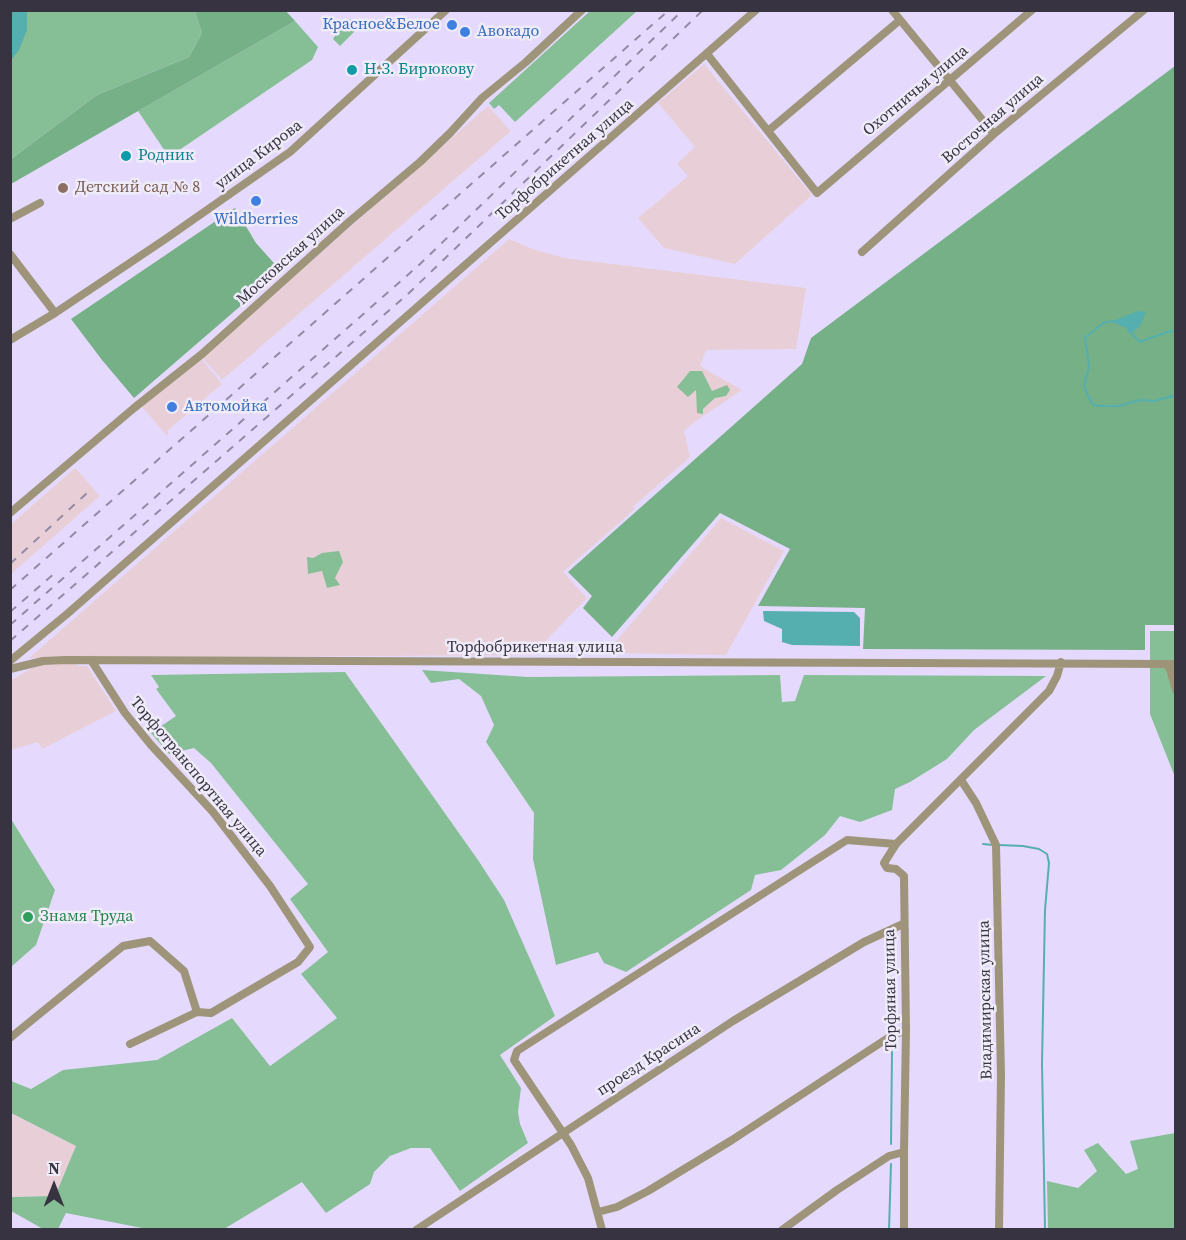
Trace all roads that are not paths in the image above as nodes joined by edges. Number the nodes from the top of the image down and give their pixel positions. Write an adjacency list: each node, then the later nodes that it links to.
1 (446, 10): 16 (street, улица Кирова)
2 (582, 10): 18 (street, Московская улица)
3 (756, 10): 8 (street, Торфобрикетная улица)
4 (892, 10): 7 (street)
5 (1032, 10): 9 (street, Охотничья улица)
6 (1144, 10): 11 (street, Восточная улица)
7 (900, 20): 9 (street); 10 (street)
8 (707, 54): 10 (street); 20 (street, Торфобрикетная улица)
9 (949, 80): 10 (street, Охотничья улица); 11 (street)
10 (768, 131)
11 (994, 134): 14 (street, Восточная улица)
12 (40, 203): 13 (street)
13 (10, 219)
14 (862, 252)
15 (10, 254): 16 (street)
16 (55, 313): 17 (street, улица Кирова)
17 (10, 340)
18 (10, 513)
19 (91, 660): 21 (street, Торфобрикетная улица); 24 (street, Торфобрикетная улица); 29 (street, Торфотранспортная улица)
20 (10, 661)
21 (1061, 662): 22 (street, Торфобрикетная улица); 26 (street)
22 (1166, 664): 23 (street, Торфобрикетная улица); 25 (street)
23 (1176, 664)
24 (10, 669)
25 (1176, 690)
26 (961, 780): 27 (street); 40 (street, Владимирская улица)
27 (896, 844): 28 (street, Торфяная улица); 33 (street)
28 (903, 924): 30 (street, Торфяная улица); 33 (street, проезд Красина)
29 (197, 1012): 31 (street); 32 (street, Торфотранспортная улица)
30 (906, 1030): 34 (street, Торфяная улица); 35 (street)
31 (10, 1038)
32 (130, 1044)
33 (562, 1133): 35 (street); 36 (street, проезд Красина)
34 (904, 1152): 38 (street); 39 (street, Торфяная улица)
35 (598, 1212): 37 (street)
36 (416, 1230)
37 (602, 1230)
38 (782, 1230)
39 (904, 1230)
40 (999, 1230)

